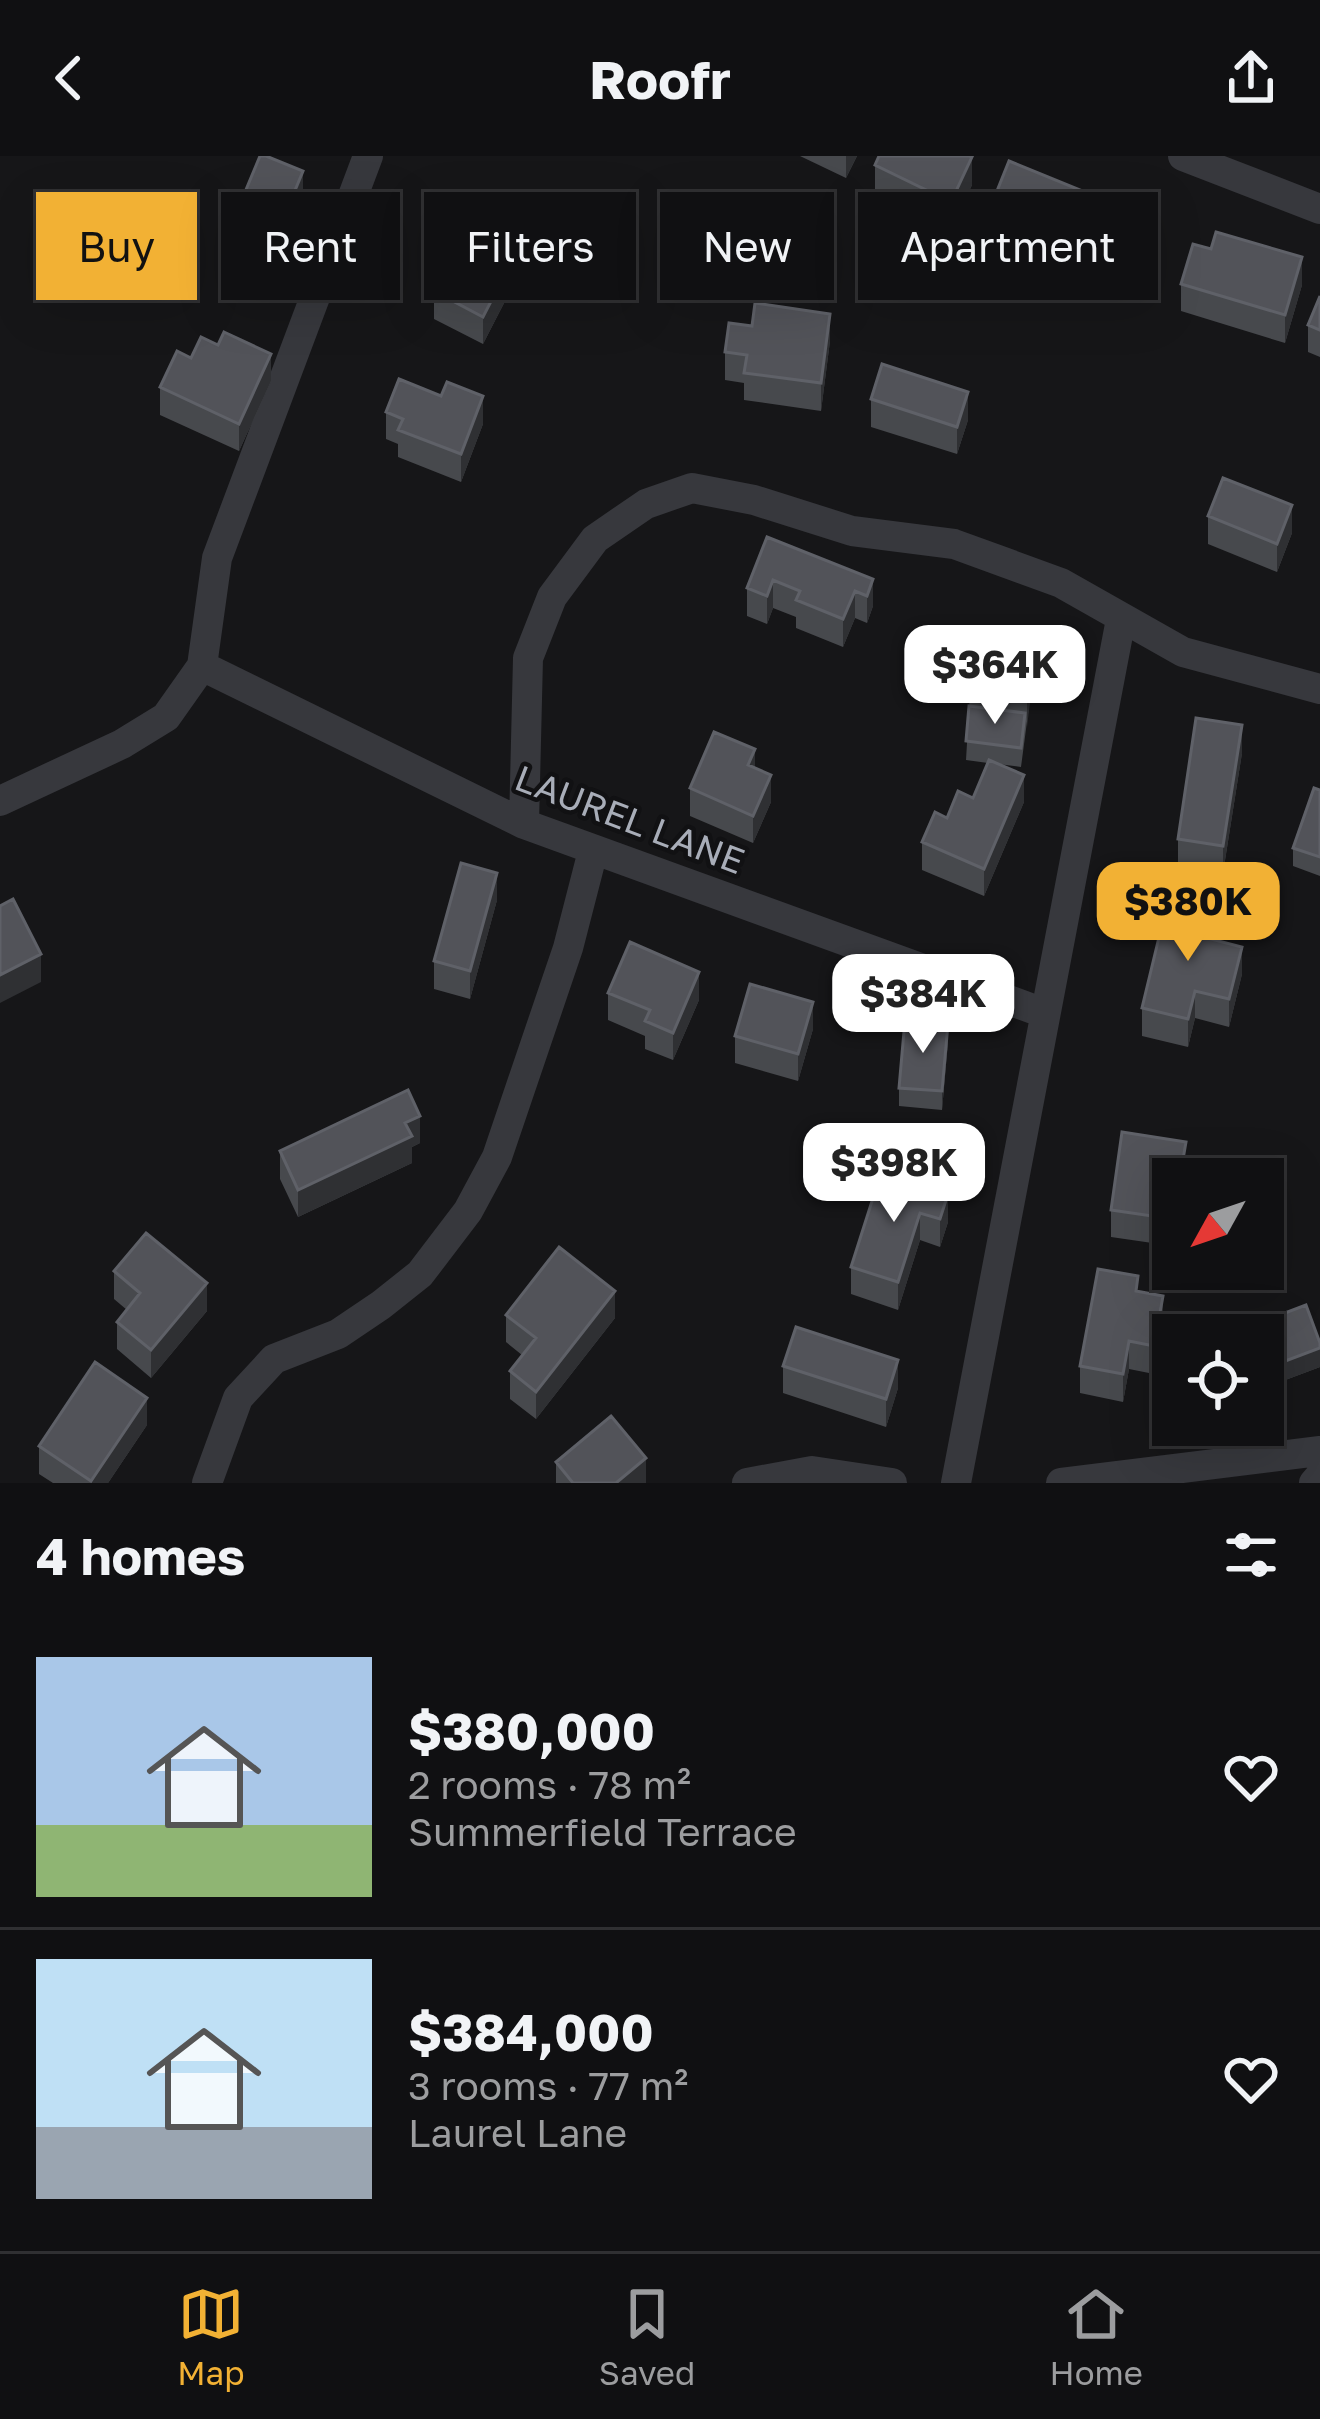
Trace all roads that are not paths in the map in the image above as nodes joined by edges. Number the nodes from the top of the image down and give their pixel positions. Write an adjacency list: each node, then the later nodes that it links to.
1 (368, 156): 5 (street)
2 (1183, 156): 3 (street)
3 (1320, 209)
4 (1121, 619): 6 (street); 8 (street); 10 (street)
5 (202, 666): 7 (street); 8 (street, LAUREL LANE)
6 (1320, 689)
7 (0, 802)
8 (524, 824): 9 (street, LAUREL LANE)
9 (593, 851): 10 (street, LAUREL LANE); 13 (street)
10 (1045, 1013): 16 (street)
11 (1320, 1451): 17 (street)
12 (1320, 1476): 18 (street)
13 (208, 1483)
14 (747, 1483): 15 (street)
15 (892, 1483)
16 (956, 1483)
17 (1061, 1483)
18 (1314, 1483)

